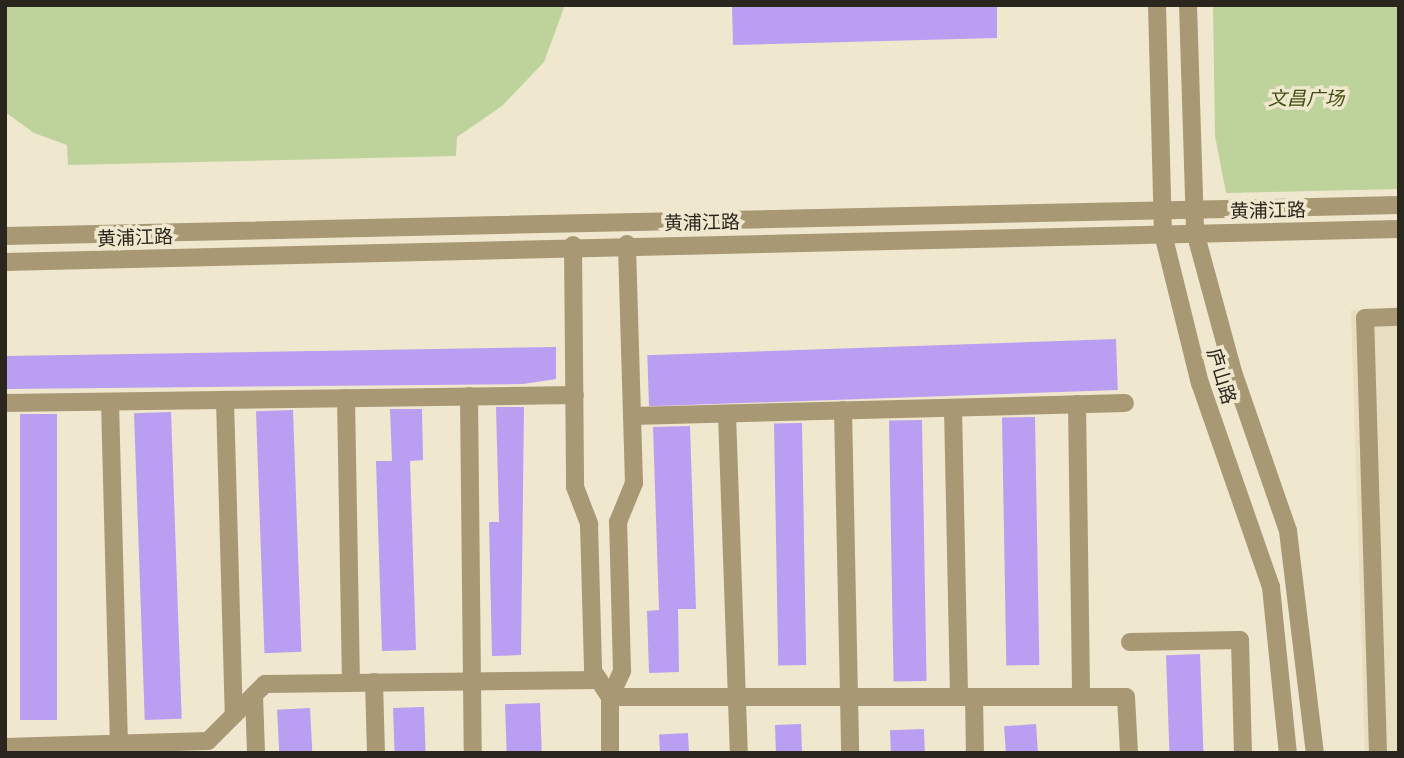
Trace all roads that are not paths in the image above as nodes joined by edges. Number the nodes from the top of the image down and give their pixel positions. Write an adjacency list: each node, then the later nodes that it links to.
1 (1157, 5): 5 (street, 庐山路)
2 (1188, 5): 4 (street, 庐山路)
3 (1399, 205): 4 (street, 黄浦江路)
4 (1195, 209): 5 (street, 黄浦江路); 7 (street, 庐山路)
5 (1163, 210): 8 (street, 庐山路); 9 (street, 黄浦江路)
6 (1399, 229): 7 (street, 黄浦江路)
7 (1195, 232): 8 (street, 黄浦江路); 51 (street, 庐山路)
8 (1163, 234): 10 (street, 黄浦江路); 50 (street, 庐山路)
9 (5, 236)
10 (627, 244): 11 (street, 黄浦江路); 25 (street)
11 (573, 246): 12 (street, 黄浦江路); 14 (street)
12 (5, 262)
13 (1399, 317): 52 (street)
14 (575, 395): 15 (street); 27 (street)
15 (469, 396): 16 (street); 28 (street)
16 (346, 398): 17 (street); 30 (street)
17 (225, 400): 18 (street); 37 (street)
18 (110, 402): 19 (street); 39 (street)
19 (5, 403)
20 (1125, 403): 21 (street)
21 (1077, 404): 22 (street); 35 (street)
22 (953, 408): 23 (street); 34 (street)
23 (843, 410): 24 (street); 33 (street)
24 (727, 414): 25 (street); 36 (street)
25 (632, 416): 32 (street)
26 (1130, 642): 49 (street)
27 (599, 680): 28 (street); 32 (street)
28 (470, 681): 29 (street); 43 (street)
29 (374, 682): 30 (street); 42 (street)
30 (351, 683): 31 (street)
31 (254, 695): 37 (street); 41 (street)
32 (610, 697): 36 (street); 44 (street)
33 (850, 697): 34 (street); 36 (street); 46 (street)
34 (967, 697): 35 (street); 47 (street)
35 (1080, 697): 48 (street)
36 (737, 702): 45 (street)
37 (234, 715): 39 (street)
38 (5, 747): 40 (street)
39 (125, 747): 40 (street)
40 (31, 749)
41 (256, 753)
42 (376, 753)
43 (473, 753)
44 (610, 753)
45 (739, 753)
46 (850, 753)
47 (975, 753)
48 (1129, 753)
49 (1242, 753)
50 (1289, 753)
51 (1315, 753)
52 (1378, 753)

